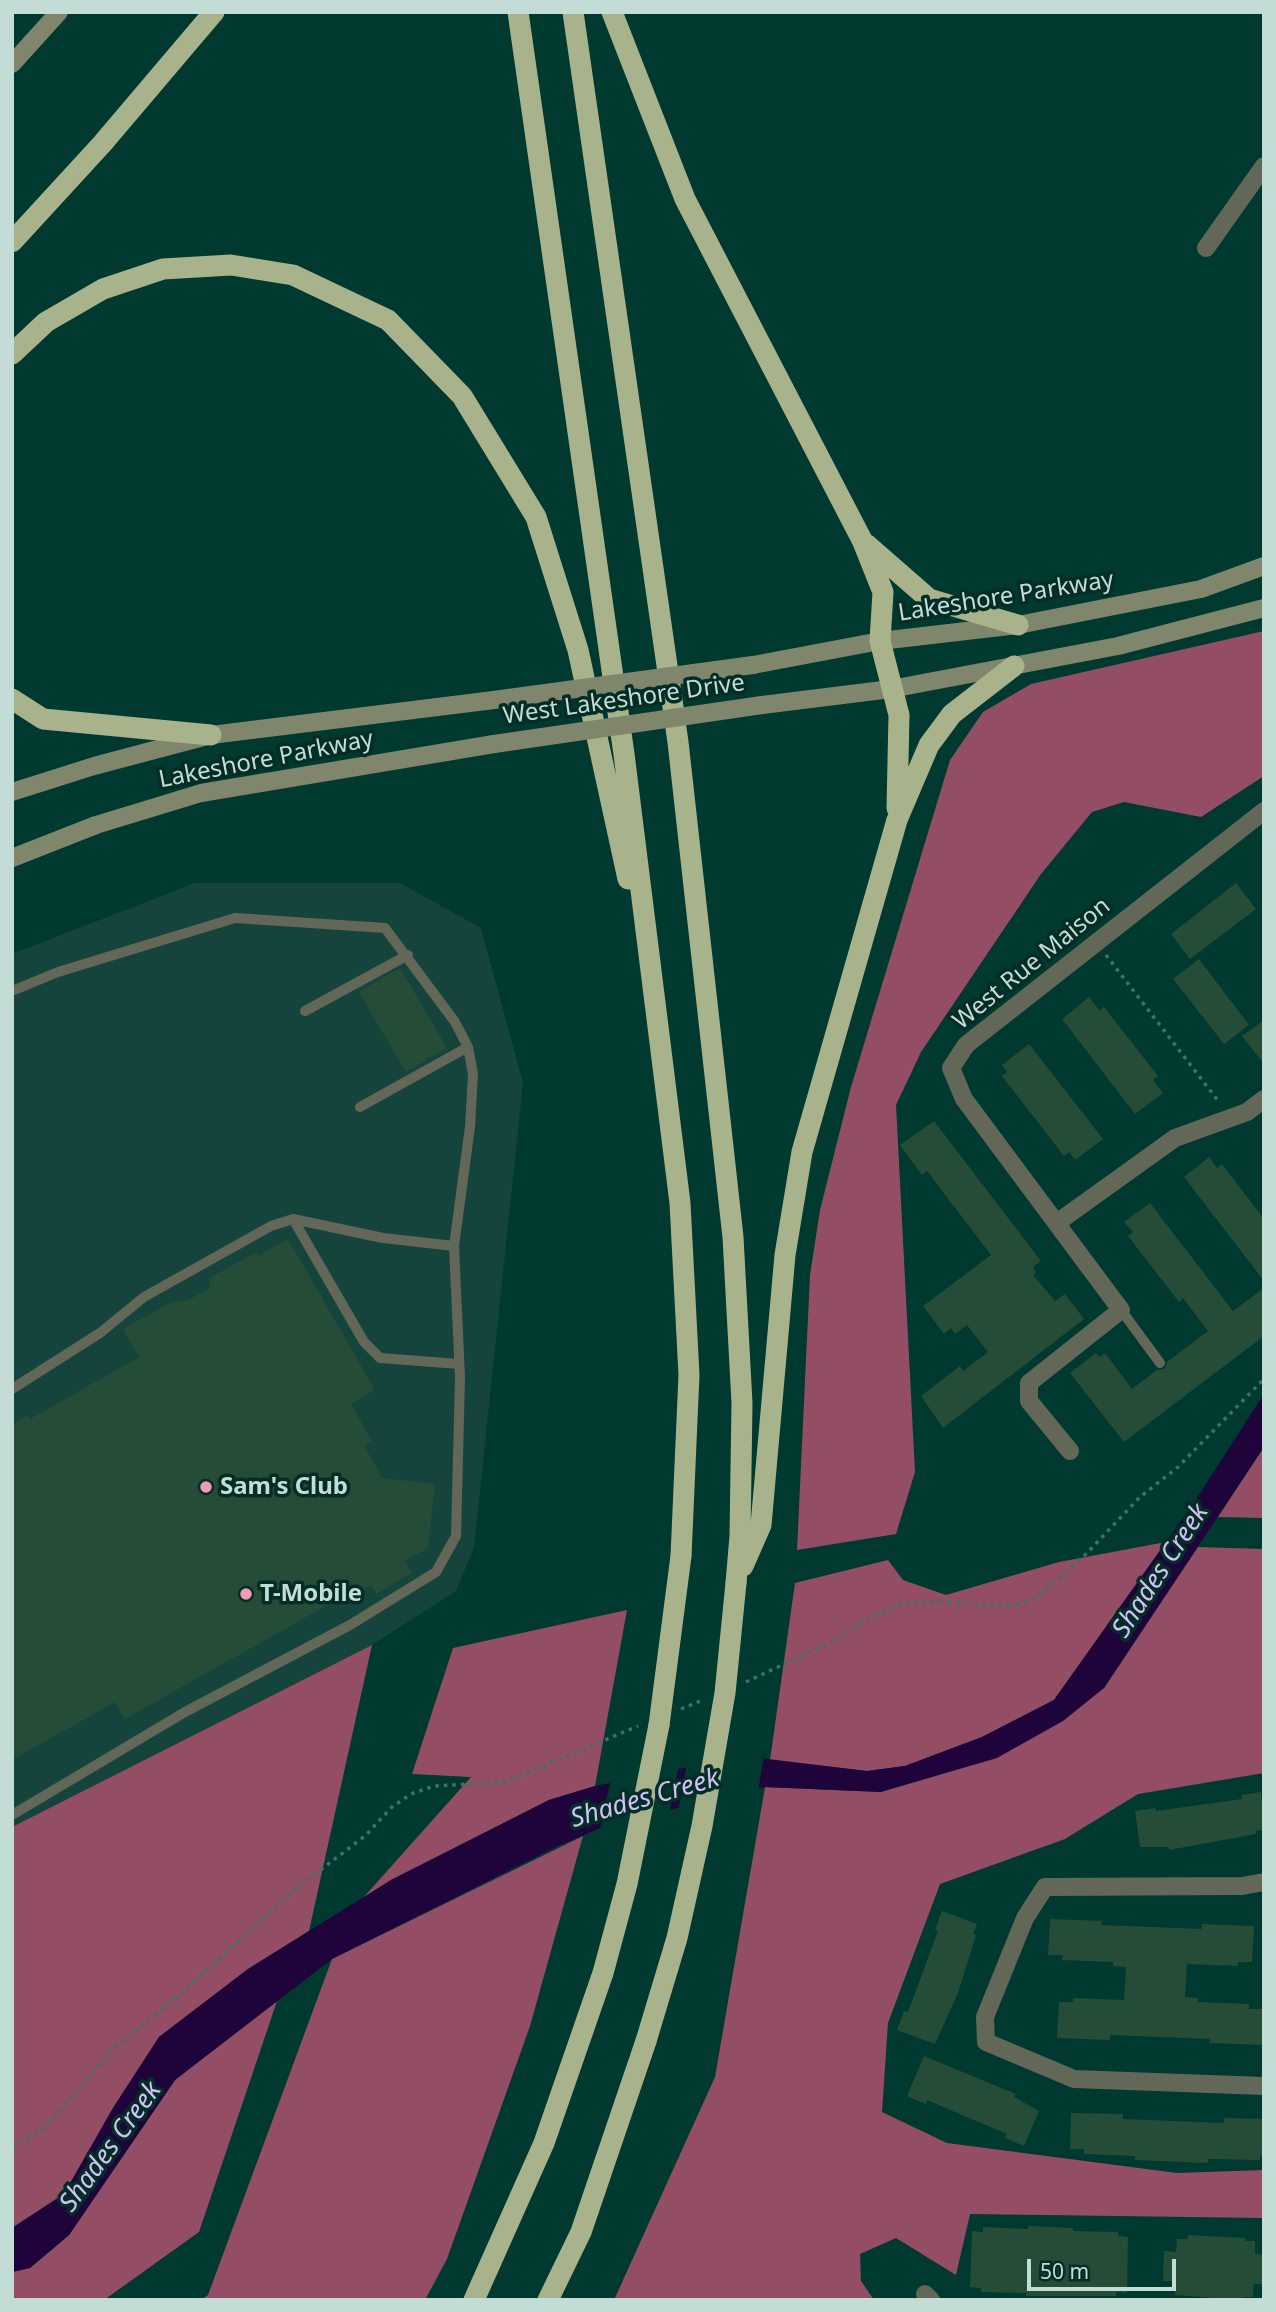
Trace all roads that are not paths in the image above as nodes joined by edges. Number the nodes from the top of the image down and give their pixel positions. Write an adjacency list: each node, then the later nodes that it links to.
1 (59, 12): 6 (main road)
2 (214, 12): 8 (highway)
3 (518, 12): 28 (highway)
4 (573, 12): 42 (highway)
5 (612, 12): 11 (highway)
6 (12, 64)
7 (1264, 166): 9 (street)
8 (12, 242)
9 (1206, 248)
10 (12, 354): 28 (highway)
11 (863, 541): 14 (highway); 15 (highway)
12 (1264, 566): 14 (main road, Lakeshore Parkway)
13 (1264, 608): 17 (main road)
14 (1018, 625): 15 (main road, Lakeshore Parkway)
15 (880, 641): 16 (main road, Lakeshore Parkway); 18 (highway)
16 (753, 665): 20 (main road, West Lakeshore Drive, bridge)
17 (1014, 666): 18 (main road); 25 (highway)
18 (891, 689): 22 (main road, West Lakeshore Drive, bridge); 25 (highway)
19 (12, 699): 21 (highway)
20 (486, 701): 21 (main road, Lakeshore Parkway)
21 (211, 734): 23 (main road, Lakeshore Parkway)
22 (494, 744): 26 (main road, Lakeshore Parkway)
23 (12, 792)
24 (1264, 811): 35 (street, West Rue Maison)
25 (897, 820): 42 (highway)
26 (12, 858)
27 (408, 955): 29 (lane); 30 (lane); 31 (lane)
28 (653, 983): 46 (highway, bridge)
29 (12, 991)
30 (306, 1011)
31 (468, 1047): 33 (lane); 36 (lane)
32 (1264, 1100): 35 (street)
33 (360, 1107)
34 (293, 1219): 36 (lane); 39 (lane); 40 (lane)
35 (1058, 1222): 37 (street, West Rue Maison)
36 (454, 1245): 39 (lane)
37 (1121, 1310): 38 (lane); 41 (street)
38 (1160, 1363)
39 (459, 1364): 43 (lane)
40 (12, 1389)
41 (1070, 1451)
42 (736, 1583): 47 (highway, bridge)
43 (12, 1815)
44 (1264, 1882): 45 (street)
45 (1264, 2086)
46 (474, 2300)
47 (548, 2300)

